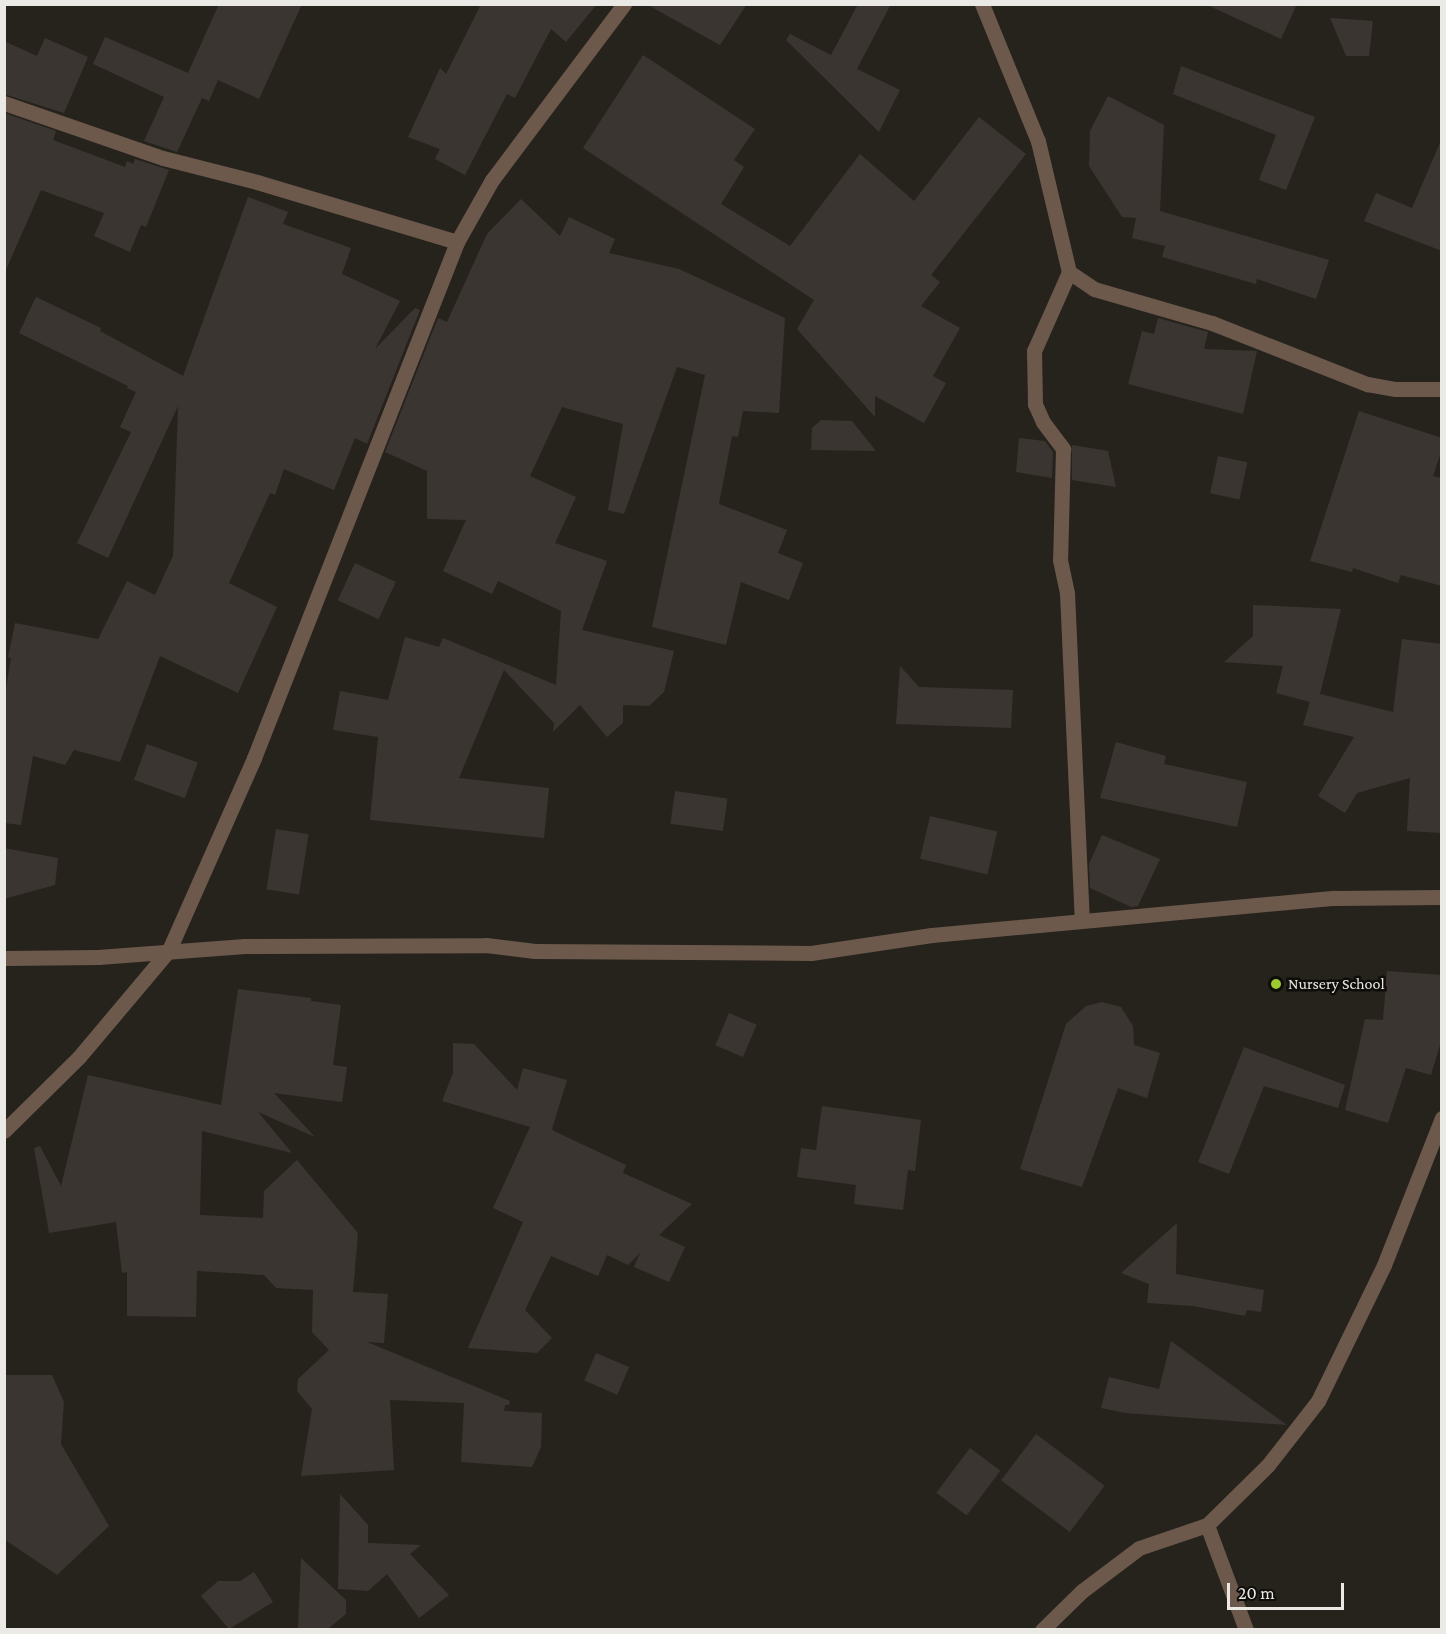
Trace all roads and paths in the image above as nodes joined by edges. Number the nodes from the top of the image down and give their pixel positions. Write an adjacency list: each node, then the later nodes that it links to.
1 (624, 4): 4 (street)
2 (982, 4): 5 (street)
3 (4, 103): 4 (street)
4 (456, 242): 9 (street)
5 (1069, 272): 6 (street); 8 (street)
6 (1442, 389)
7 (1442, 897): 8 (street)
8 (1082, 920): 9 (street)
9 (169, 950): 10 (street); 12 (street)
10 (4, 958)
11 (1442, 1118): 13 (street)
12 (4, 1131)
13 (1207, 1525): 14 (street); 15 (street)
14 (1042, 1629)
15 (1246, 1629)

